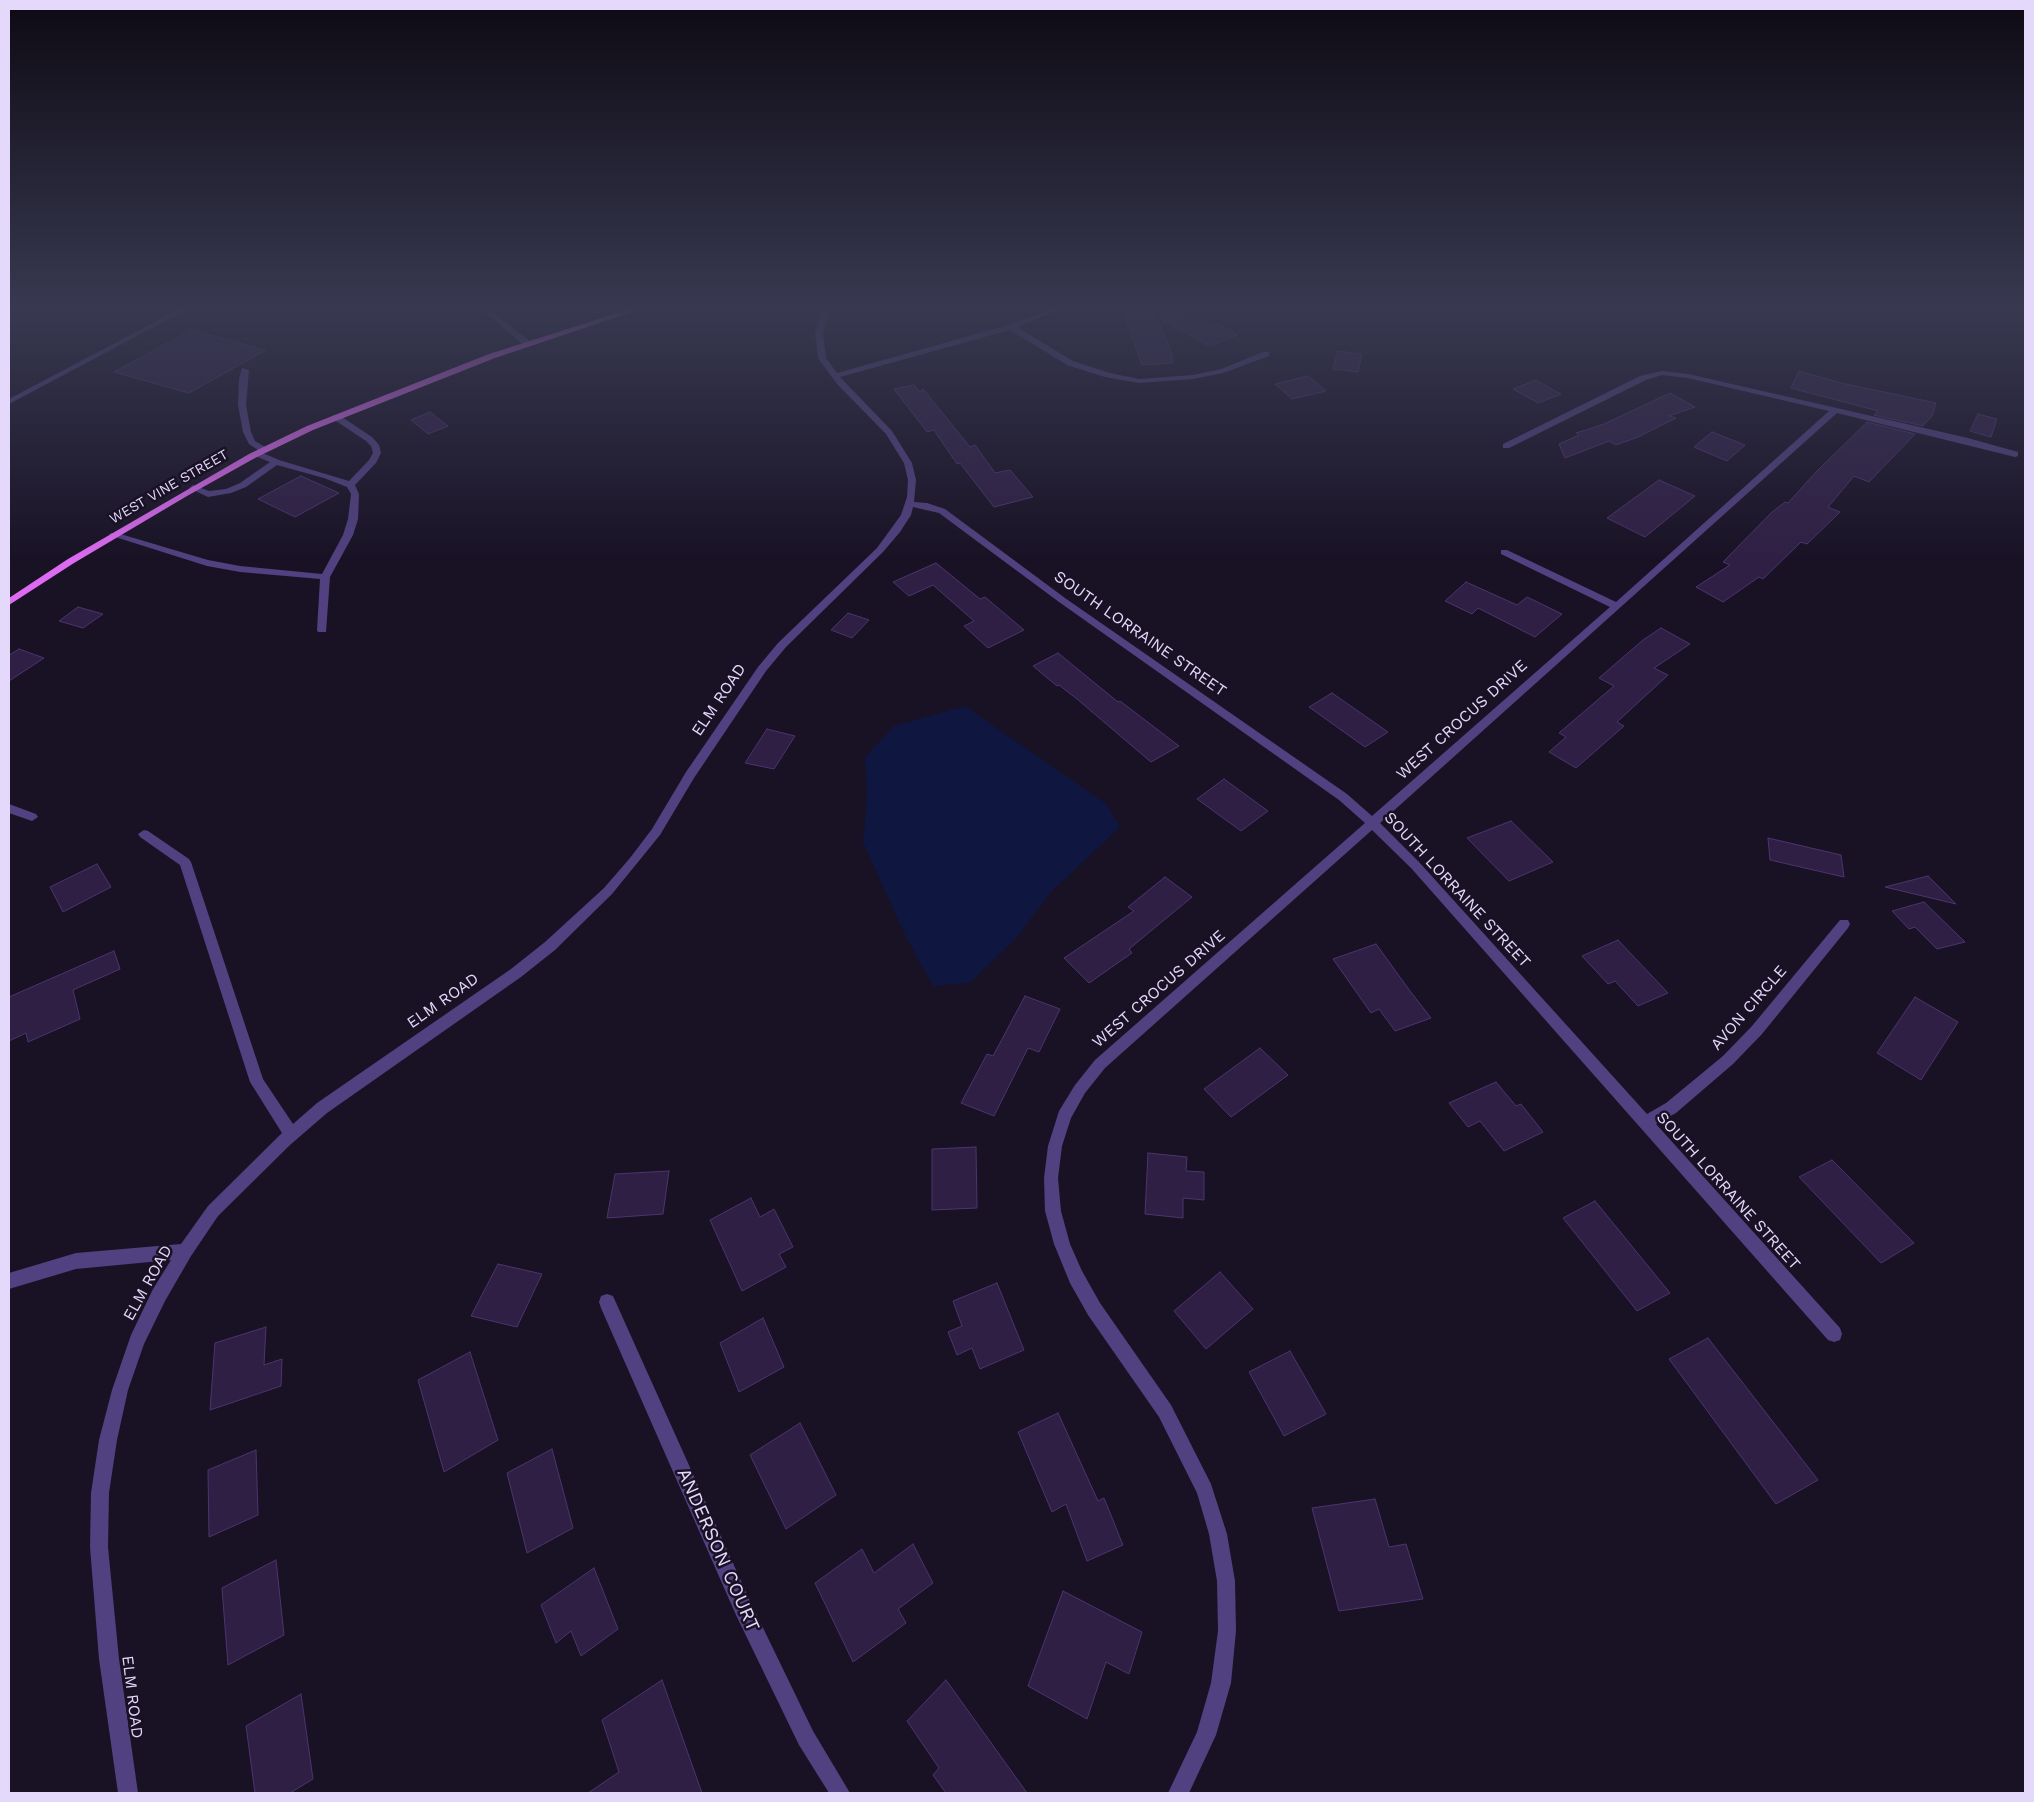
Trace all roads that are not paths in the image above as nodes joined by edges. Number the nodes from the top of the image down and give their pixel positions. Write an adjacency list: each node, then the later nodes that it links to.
1 (24, 394): 7 (street)
2 (242, 394): 11 (street)
3 (393, 394): 9 (main road, WEST VINE STREET)
4 (853, 394): 16 (street, ELM ROAD)
5 (1611, 394): 10 (street)
6 (1766, 394): 8 (street)
7 (9, 402)
8 (1834, 410): 12 (street); 21 (street, WEST CROCUS DRIVE)
9 (336, 417): 11 (main road, WEST VINE STREET); 14 (street)
10 (1506, 446)
11 (261, 452): 13 (street); 15 (main road, WEST VINE STREET)
12 (2015, 454)
13 (276, 462): 14 (street); 15 (street)
14 (351, 485): 19 (street)
15 (193, 488): 17 (main road, WEST VINE STREET)
16 (909, 504): 25 (street, SOUTH LORRAINE STREET); 29 (street, ELM ROAD)
17 (114, 535): 19 (street); 20 (main road, WEST VINE STREET)
18 (1504, 552): 21 (street)
19 (325, 577): 22 (street)
20 (9, 602)
21 (1616, 606): 25 (street, WEST CROCUS DRIVE)
22 (322, 630)
23 (9, 808): 24 (street)
24 (32, 817)
25 (1373, 823): 28 (street, SOUTH LORRAINE STREET); 36 (street, WEST CROCUS DRIVE)
26 (144, 834): 29 (street)
27 (1844, 924): 28 (street, AVON CIRCLE)
28 (1646, 1122): 33 (street, SOUTH LORRAINE STREET)
29 (291, 1134): 30 (street, ELM ROAD)
30 (185, 1251): 31 (street); 34 (street, ELM ROAD)
31 (9, 1281)
32 (607, 1302): 35 (street, ANDERSON COURT)
33 (1834, 1334)
34 (128, 1793)
35 (840, 1793)
36 (1178, 1793)

